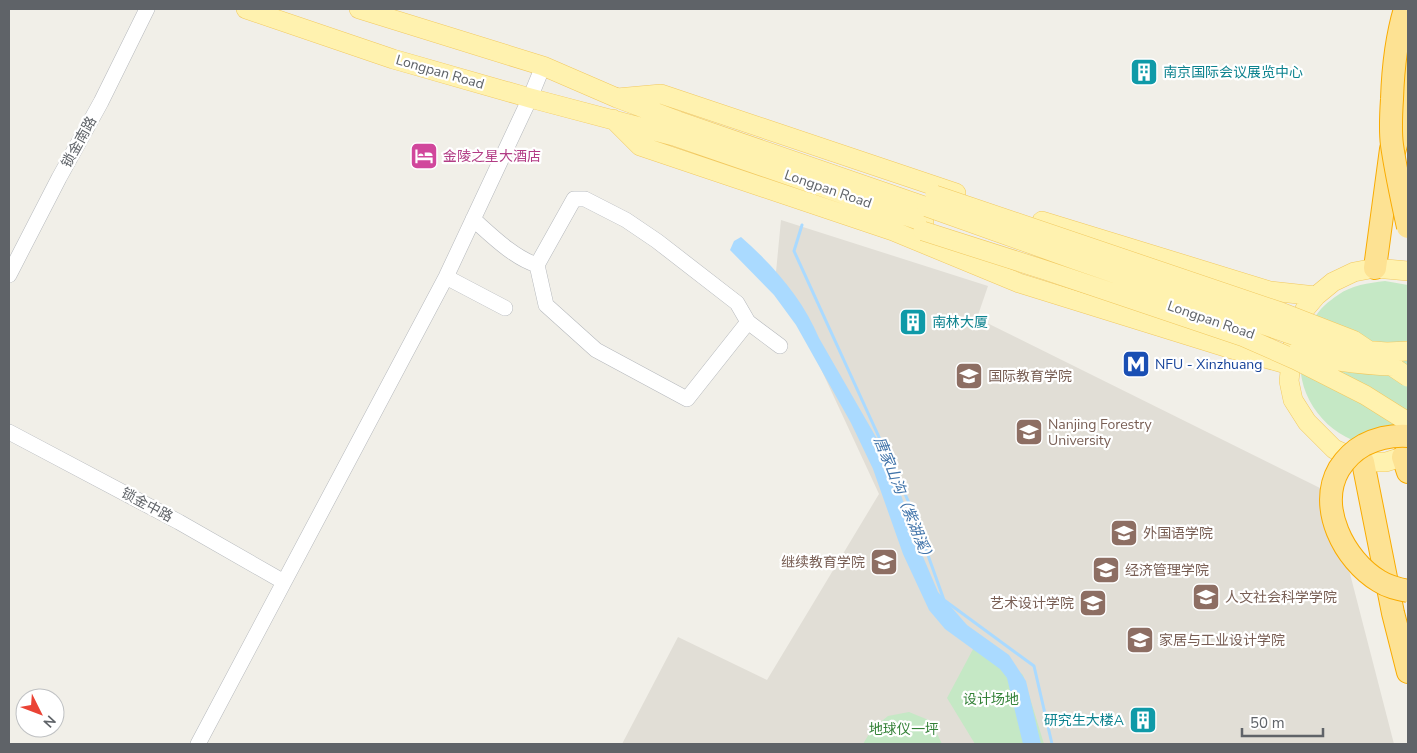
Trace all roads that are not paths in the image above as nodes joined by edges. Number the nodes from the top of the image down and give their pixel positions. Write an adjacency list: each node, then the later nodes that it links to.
1 (147, 9): 20 (street, 锁金南路)
2 (246, 9): 7 (main road, Longpan Road)
3 (359, 9): 6 (main road, Longpan Road)
4 (1405, 9): 15 (highway, bridge)
5 (1408, 47): 12 (highway)
6 (542, 66): 7 (street); 8 (main road, Longpan Road)
7 (530, 98): 10 (main road, Longpan Road); 14 (street)
8 (616, 98): 11 (main road, Longpan Road); 13 (main road)
9 (1408, 100): 12 (highway)
10 (613, 119): 11 (main road, Longpan Road); 16 (main road)
11 (662, 124): 26 (main road, Longpan Road, bridge); 28 (main road, Longpan Road, bridge)
12 (1386, 180): 18 (highway)
13 (918, 181): 22 (main road); 29 (main road, bridge)
14 (473, 219): 17 (street); 21 (street)
15 (1408, 227)
16 (893, 231): 27 (main road); 30 (main road, bridge)
17 (537, 265): 24 (street); 24 (street)
18 (1375, 268): 19 (main road); 22 (main road)
19 (1408, 271)
20 (9, 275)
21 (446, 277): 23 (street); 35 (street)
22 (1316, 296): 27 (main road)
23 (504, 308)
24 (748, 322): 25 (street)
25 (780, 346)
26 (1408, 351)
27 (1290, 365): 34 (main road)
28 (1408, 366)
29 (1408, 377)
30 (1408, 422)
31 (9, 432): 35 (street, 锁金中路)
32 (9, 440): 35 (street, 锁金中路)
33 (1407, 455): 34 (main road); 36 (highway, bridge)
34 (1363, 462): 37 (highway)
35 (282, 585): 39 (street)
36 (1408, 591)
37 (1401, 612): 38 (highway)
38 (1408, 672)
39 (198, 744)

